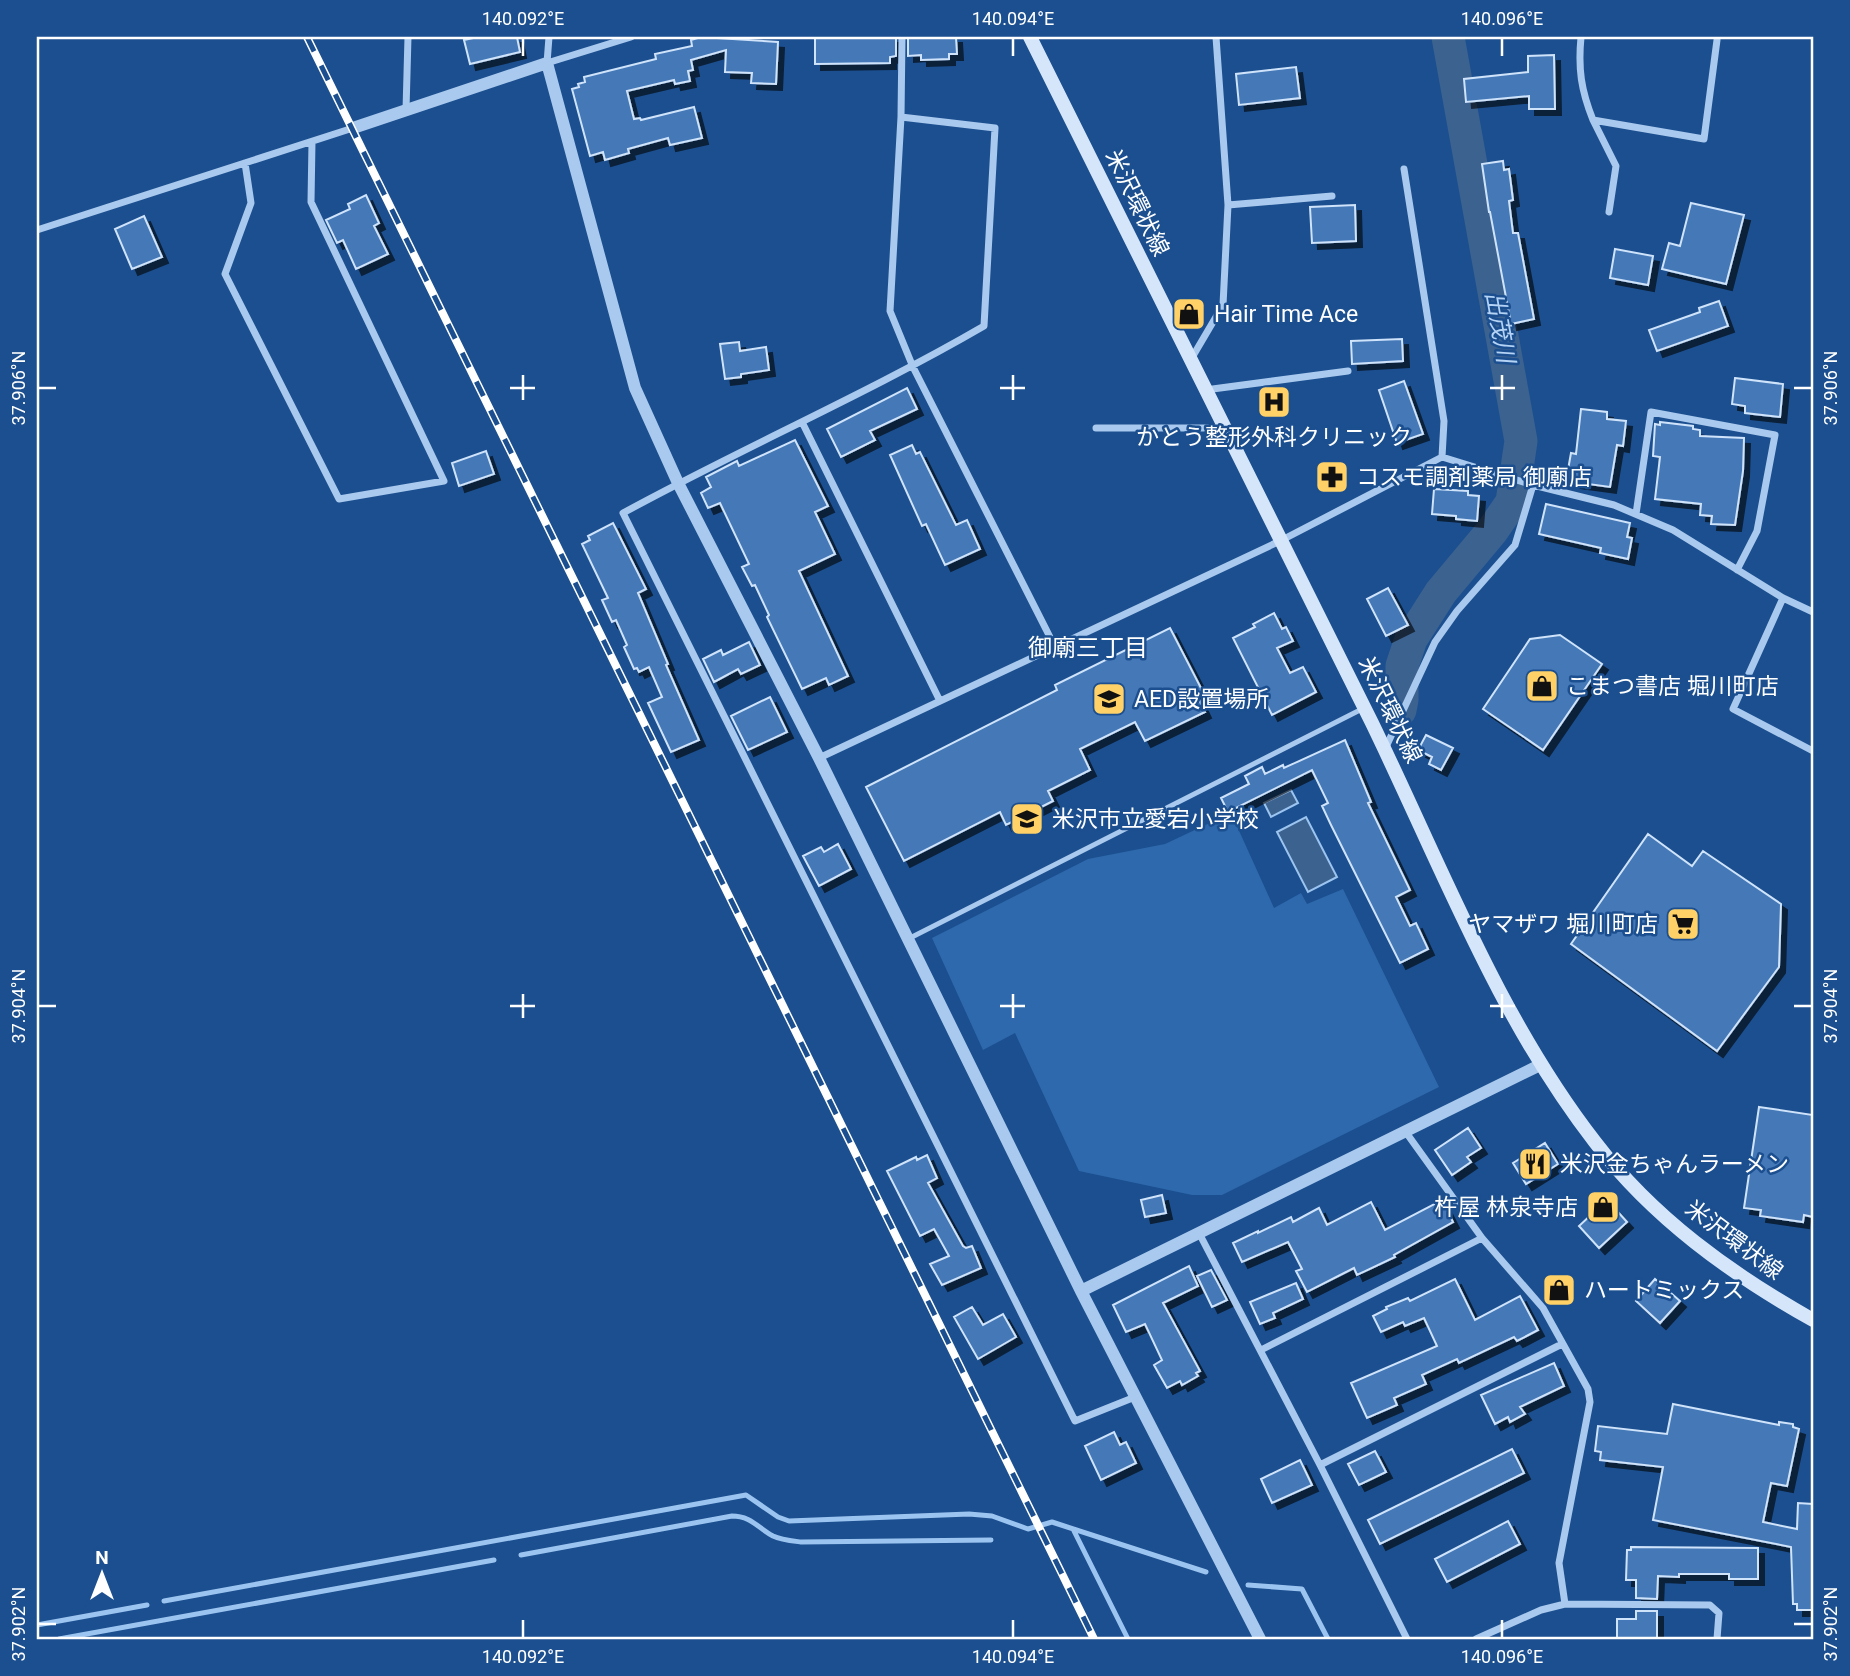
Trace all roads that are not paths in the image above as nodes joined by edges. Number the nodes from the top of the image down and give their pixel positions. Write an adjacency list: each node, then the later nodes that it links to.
1 (408, 37): 10 (street)
2 (549, 37): 9 (street)
3 (631, 37): 9 (street)
4 (902, 37): 11 (street)
5 (1030, 37): 21 (main road, 米沢環状線)
6 (1216, 37): 18 (street)
7 (1581, 37): 12 (street)
8 (1717, 40): 12 (street)
9 (547, 64): 10 (street); 29 (street)
10 (406, 111): 13 (street)
11 (901, 117): 22 (street); 22 (street)
12 (1593, 120): 19 (street)
13 (353, 128): 14 (street)
14 (312, 142): 15 (street); 15 (street)
15 (245, 163): 20 (street)
16 (1404, 169): 28 (street)
17 (1332, 196): 18 (street)
18 (1228, 205): 21 (street)
19 (1609, 212)
20 (37, 230)
21 (1190, 361): 24 (main road, 米沢環状線)
22 (913, 367): 25 (street); 36 (street)
23 (1348, 371): 24 (street)
24 (1204, 391): 27 (main road, 米沢環状線)
25 (802, 422): 29 (street); 37 (street)
26 (1096, 428): 27 (street)
27 (1223, 428): 32 (main road, 米沢環状線)
28 (1442, 457): 30 (street); 32 (street)
29 (678, 483): 41 (street); 51 (street)
30 (1533, 485): 31 (street); 39 (street)
31 (1636, 514): 33 (street); 33 (street)
32 (1280, 541): 36 (street); 38 (main road, 米沢環状線)
33 (1737, 570): 34 (street)
34 (1783, 598): 35 (street); 40 (street)
35 (1813, 612)
36 (1055, 647): 37 (street)
37 (940, 701): 41 (street)
38 (1364, 708): 39 (main road, 米沢環状線); 42 (lane)
39 (1385, 750): 43 (main road, 米沢環状線)
40 (1813, 751)
41 (819, 758): 42 (street)
42 (908, 939): 47 (street)
43 (1540, 1065): 44 (street); 48 (main road, 米沢環状線)
44 (1405, 1131): 45 (street); 46 (street)
45 (1199, 1233): 47 (street); 50 (street)
46 (1482, 1238): 49 (street); 50 (street)
47 (1081, 1291): 51 (street)
48 (1813, 1320)
49 (1562, 1344): 52 (street); 53 (street)
50 (1261, 1350): 52 (street)
51 (1135, 1396): 54 (street)
52 (1320, 1465): 55 (street)
53 (1565, 1604): 56 (street); 57 (street)
54 (1260, 1639)
55 (1407, 1639)
56 (1476, 1639)
57 (1717, 1639)

